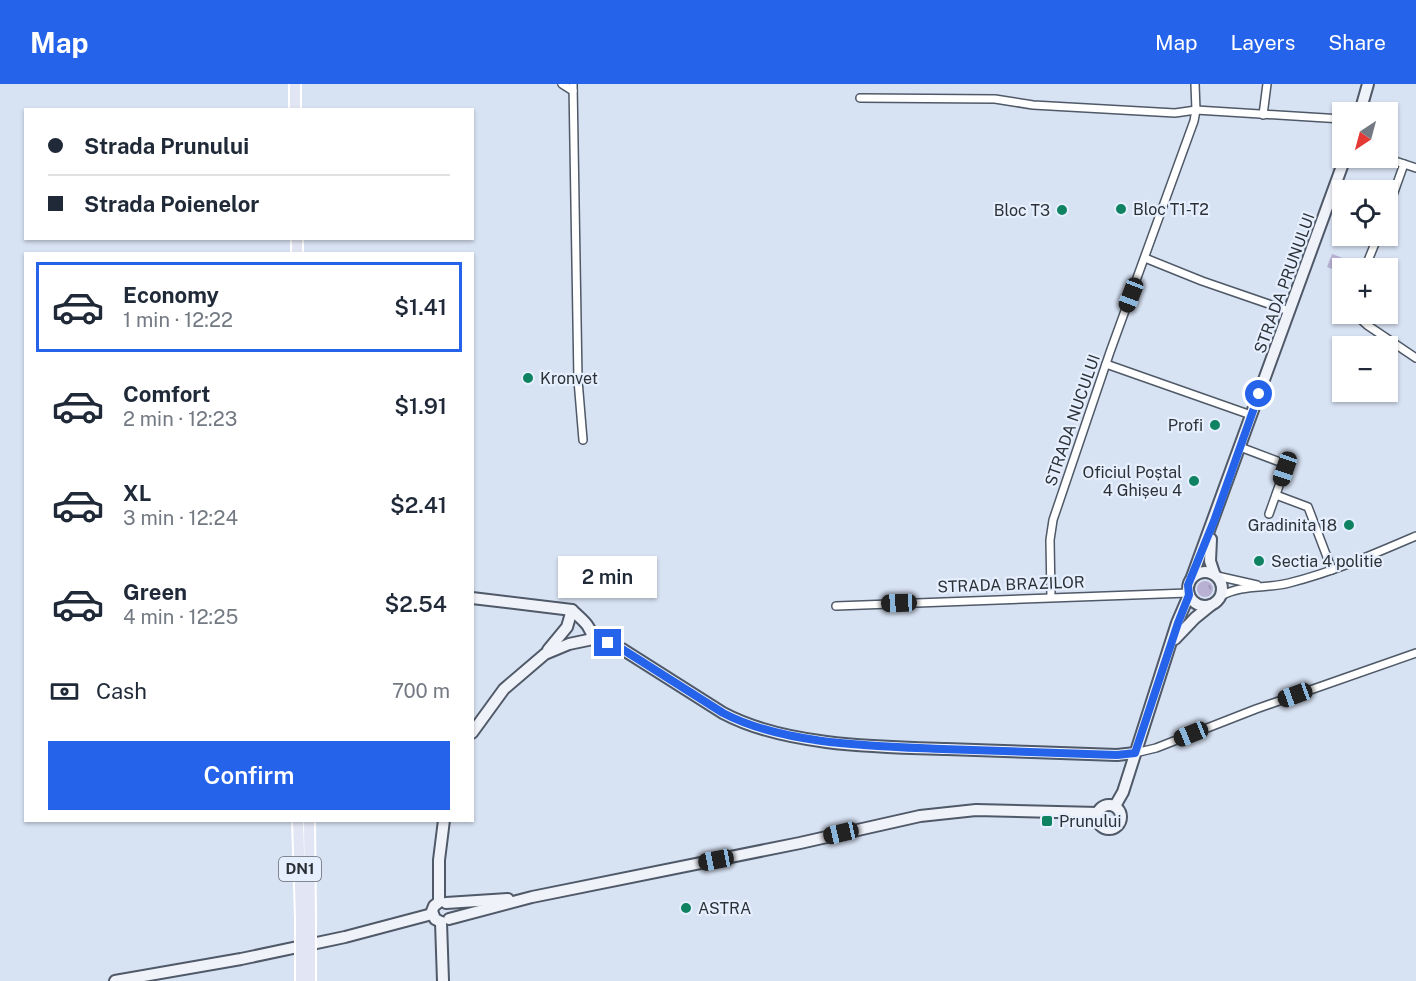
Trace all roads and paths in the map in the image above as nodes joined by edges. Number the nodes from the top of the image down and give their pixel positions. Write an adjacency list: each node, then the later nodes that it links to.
1 (295, 84): 9 (main road)
2 (562, 84): 6 (street)
3 (1195, 84): 10 (street, STRADA NUCULUI)
4 (1267, 84): 11 (street)
5 (1368, 84): 8 (street)
6 (573, 87): 24 (street)
7 (860, 98): 10 (street)
8 (1363, 102)
9 (296, 108)
10 (1197, 110): 11 (street); 18 (street, STRADA NUCULUI)
11 (1263, 116): 12 (street)
12 (1332, 119)
13 (1398, 162): 14 (street)
14 (1404, 164): 16 (street); 17 (street)
15 (1341, 168): 19 (street, STRADA PRUNULUI)
16 (1416, 168)
17 (1398, 181)
18 (1145, 258): 19 (street); 22 (street, STRADA NUCULUI)
19 (1289, 311): 25 (street, STRADA PRUNULUI)
20 (1366, 324): 21 (street)
21 (1416, 358)
22 (1106, 364): 25 (street); 38 (street, STRADA NUCULUI)
23 (565, 379): 24 (street)
24 (578, 380): 26 (street)
25 (1251, 415): 27 (street, STRADA PRUNULUI)
26 (583, 440)
27 (1240, 447): 28 (street); 30 (street, STRADA PRUNULUI)
28 (1276, 495): 29 (street); 32 (street)
29 (1269, 514)
30 (1214, 521): 33 (street, STRADA PRUNULUI); 34 (street, STRADA PRUNULUI)
31 (1416, 536): 32 (street)
32 (1332, 570): 35 (street)
33 (1216, 575): 34 (street); 35 (street); 37 (street)
34 (1192, 577): 36 (street)
35 (1265, 587): 37 (street)
36 (1189, 594): 38 (street, STRADA BRAZILOR); 40 (street); 44 (street)
37 (1221, 596): 40 (street)
38 (1051, 597): 41 (street, STRADA BRAZILOR)
39 (474, 598): 42 (street)
40 (1211, 605): 44 (street)
41 (836, 606)
42 (572, 610): 43 (street); 46 (street)
43 (592, 639): 46 (street); 48 (street)
44 (1172, 642): 48 (street)
45 (1416, 653): 48 (street)
46 (544, 654): 47 (street)
47 (474, 730)
48 (1135, 753): 49 (street)
49 (1115, 806): 50 (street); 50 (street)
50 (1098, 813): 54 (street)
51 (298, 822): 56 (main road, DN1)
52 (309, 822): 56 (main road, DN1)
53 (444, 822): 55 (street)
54 (532, 897): 55 (street); 57 (street)
55 (442, 903): 57 (street); 57 (street)
56 (306, 917): 59 (main road, DN1, bridge); 60 (main road, DN1, bridge)
57 (441, 918): 58 (street); 61 (street)
58 (115, 981)
59 (301, 981)
60 (310, 981)
61 (443, 981)

